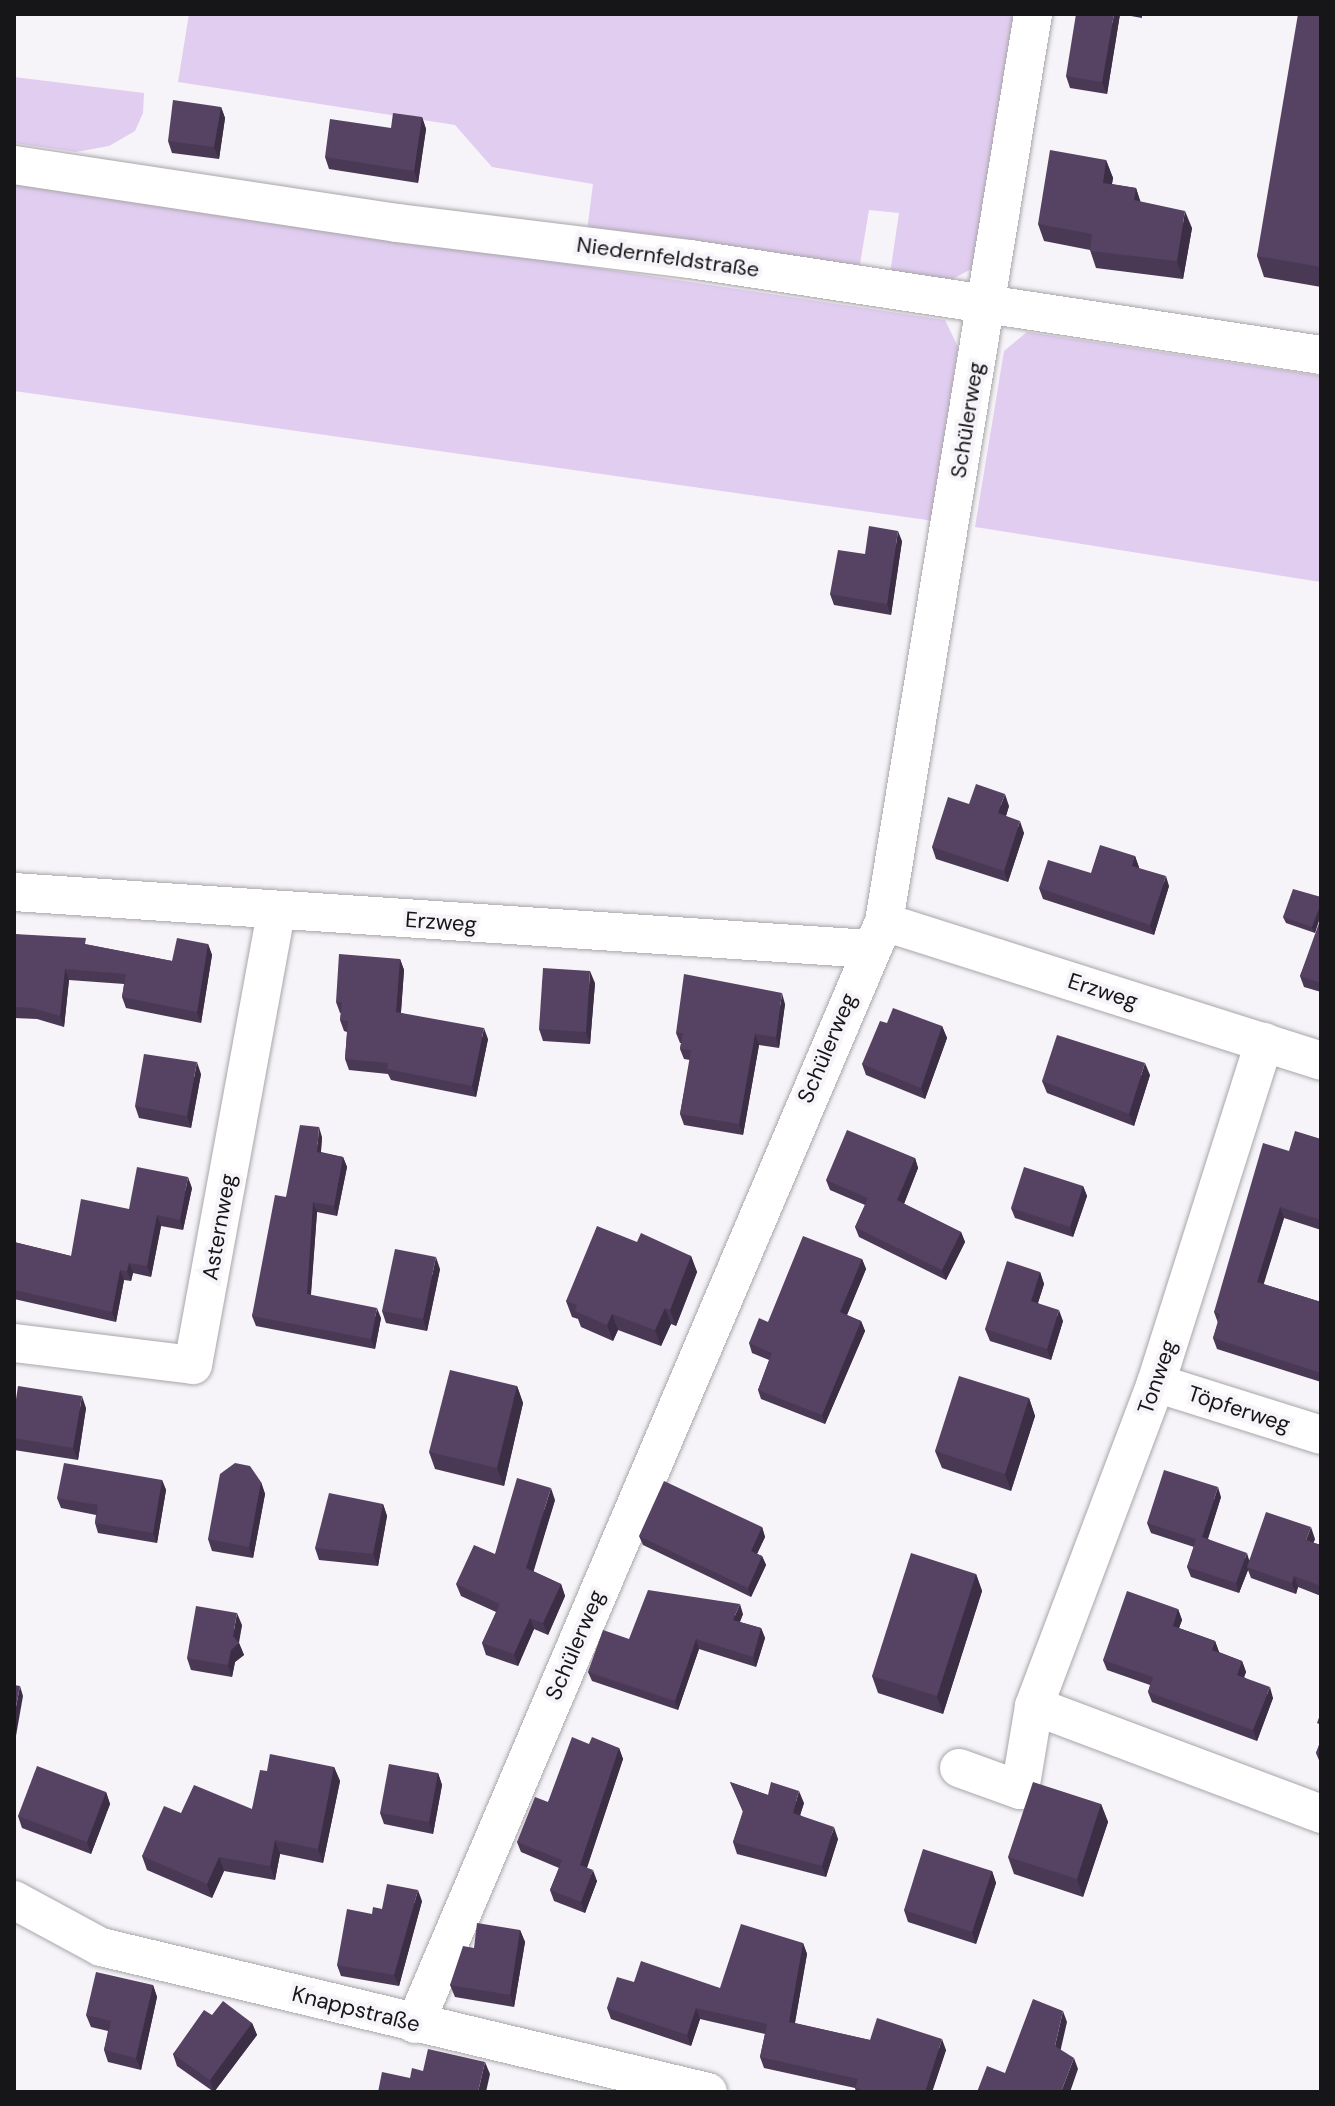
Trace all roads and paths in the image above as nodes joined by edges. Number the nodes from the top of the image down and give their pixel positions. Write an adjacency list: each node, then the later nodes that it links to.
1 (1033, 14): 3 (street, Schülerweg)
2 (14, 165): 3 (street, Niedernfeldstraße)
3 (987, 304): 4 (street, Niedernfeldstraße); 7 (street, Schülerweg)
4 (1321, 355)
5 (14, 892): 6 (street, Erzweg)
6 (276, 912): 7 (street, Erzweg); 10 (street, Asternweg)
7 (876, 935): 8 (street, Erzweg); 17 (street, Schülerweg)
8 (1264, 1042): 9 (street, Erzweg); 11 (street, Tonweg)
9 (1321, 1061)
10 (14, 1343)
11 (1156, 1383): 12 (street, Töpferweg); 13 (street, Tonweg)
12 (1321, 1435)
13 (1034, 1706): 14 (street, Tonweg); 15 (street)
14 (959, 1768)
15 (1321, 1814)
16 (14, 1900): 17 (street, Knappstraße)
17 (415, 2024): 18 (street, Knappstraße)
18 (708, 2092)

